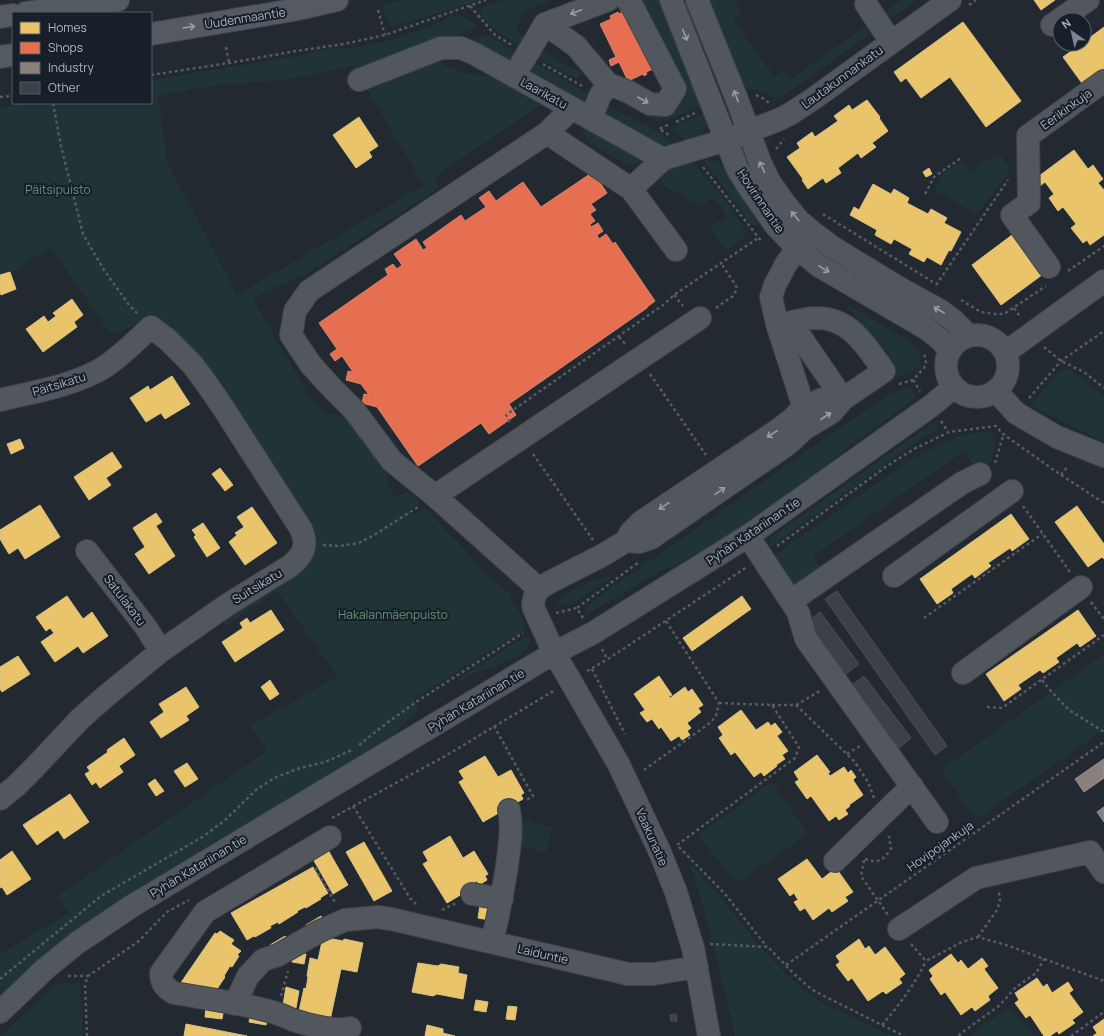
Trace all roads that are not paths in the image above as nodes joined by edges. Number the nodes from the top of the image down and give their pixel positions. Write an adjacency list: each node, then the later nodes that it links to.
1 (118, 0): 10 (main road)
2 (338, 0): 15 (main road, Uudenmaantie, one-way to 2)
3 (608, 0): 14 (street, one-way to 14)
4 (627, 0): 22 (street, one-way to 4)
5 (670, 0): 27 (street, Hovirinnantie, one-way to 27)
6 (696, 0): 25 (street, Hovirinnantie, one-way to 6)
7 (950, 0): 16 (street, Lautakunnankatu)
8 (1088, 0): 11 (street)
9 (866, 4): 16 (street)
10 (33, 12)
11 (1071, 12)
12 (12, 15): 13 (main road)
13 (0, 17)
14 (545, 24): 19 (street); 22 (street)
15 (152, 34)
16 (891, 42): 25 (street, Lautakunnankatu)
17 (12, 55): 18 (main road)
18 (0, 57)
19 (514, 76): 20 (street, Laarikatu); 23 (street, Laarikatu)
20 (360, 80)
21 (1104, 82): 33 (street, Eerikinkuja)
22 (604, 90): 24 (street)
23 (572, 108): 24 (street, Laarikatu); 26 (street)
24 (591, 118): 28 (street, Laarikatu)
25 (748, 131): 27 (street, Lautakunnankatu); 30 (street, Hovirinnantie, one-way to 25)
26 (547, 133): 29 (street); 48 (street)
27 (726, 140): 28 (street); 31 (street, Hovirinnantie)
28 (663, 159): 29 (street)
29 (631, 189): 32 (street)
30 (810, 231): 31 (street); 37 (street, Hovirinnantie, one-way to 30)
31 (798, 249): 36 (street); 38 (street, Hovirinnantie, one-way to 38)
32 (676, 250)
33 (1055, 274)
34 (1104, 281): 39 (street)
35 (700, 318): 48 (street)
36 (784, 324): 42 (street); 42 (street); 44 (street)
37 (968, 335): 38 (street); 39 (street)
38 (949, 350): 40 (street)
39 (1006, 352): 41 (street)
40 (954, 387): 41 (street); 49 (street, Pyhän Katariinan tie)
41 (996, 391): 45 (street)
42 (843, 399): 44 (street)
43 (0, 400): 52 (street, Päitsikatu)
44 (803, 419): 50 (street, one-way to 50); 50 (street, one-way to 44)
45 (1104, 456)
46 (987, 470): 56 (street)
47 (1012, 491): 53 (street)
48 (435, 496): 55 (street)
49 (748, 536): 56 (street); 58 (street, Pyhän Katariinan tie)
50 (626, 541): 55 (street)
51 (88, 551): 57 (street, Satulakatu)
52 (303, 552): 57 (street, Suitsikatu)
53 (894, 576)
54 (1081, 587): 59 (street)
55 (539, 589): 58 (street, Vaakunatie)
56 (791, 601): 60 (street)
57 (160, 651): 61 (street, Suitsikatu)
58 (554, 653): 71 (street, Vaakunatie); 73 (street, Pyhän Katariinan tie)
59 (963, 673)
60 (912, 786): 63 (street); 65 (street)
61 (0, 799)
62 (509, 810): 68 (street)
63 (937, 822)
64 (328, 829): 72 (street)
65 (835, 861)
66 (1104, 872): 69 (street)
67 (472, 894): 68 (street)
68 (502, 899): 70 (street)
69 (899, 929)
70 (492, 942): 71 (street, Laiduntie); 72 (street, Laiduntie)
71 (695, 958): 75 (street, Vaakunatie)
72 (236, 1004): 74 (street)
73 (0, 1012)
74 (350, 1028)
75 (709, 1036)

